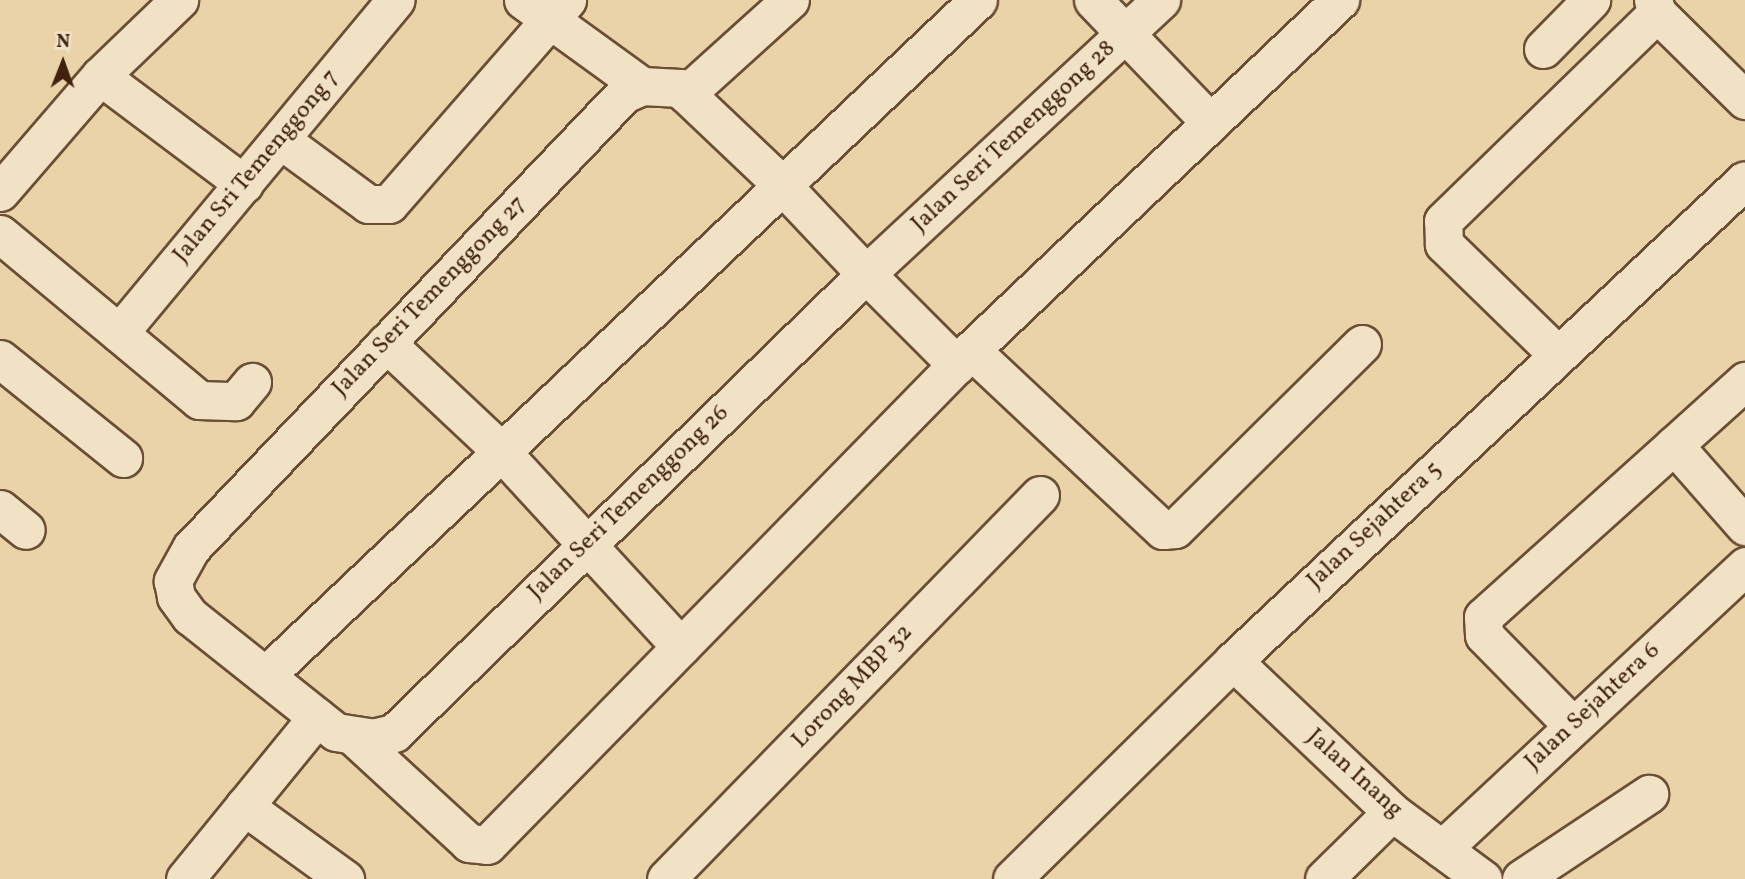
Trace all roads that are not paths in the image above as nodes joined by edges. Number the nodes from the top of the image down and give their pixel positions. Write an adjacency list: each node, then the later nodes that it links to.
1 (179, 0): 13 (street)
2 (395, 0): 18 (street, Jalan Sri Temenggong 7)
3 (790, 0): 15 (street)
4 (978, 0): 20 (street)
5 (1093, 0): 11 (street)
6 (1161, 0): 11 (street, Jalan Seri Temenggong 28)
7 (1340, 0): 17 (street)
8 (1591, 0): 12 (street)
9 (546, 6): 14 (street); 18 (street)
10 (1655, 6): 16 (street); 28 (street)
11 (1125, 34): 17 (street); 24 (street, Jalan Seri Temenggong 28)
12 (1543, 49)
13 (100, 76): 21 (street); 22 (street)
14 (642, 86): 15 (street); 26 (street, Jalan Seri Temenggong 27)
15 (686, 94): 20 (street)
16 (1744, 97)
17 (1211, 123): 29 (street)
18 (281, 140): 21 (street, Jalan Sri Temenggong 7)
19 (1745, 180): 28 (street, Jalan Sejahtera 5)
20 (780, 183): 24 (street); 34 (street)
21 (244, 184): 25 (street, Jalan Sri Temenggong 7)
22 (0, 192)
23 (1, 235): 25 (street)
24 (866, 274): 29 (street); 38 (street, Jalan Seri Temenggong 26)
25 (119, 333): 32 (street)
26 (386, 343): 34 (street); 42 (street, Jalan Seri Temenggong 27)
27 (1362, 344): 29 (street)
28 (1557, 354): 41 (street, Jalan Sejahtera 5)
29 (964, 357): 40 (street)
30 (0, 359): 35 (street)
31 (1745, 381): 33 (street)
32 (253, 382)
33 (1674, 445): 37 (street); 44 (street)
34 (498, 448): 38 (street); 42 (street)
35 (122, 458)
36 (1040, 495): 52 (street, Lorong MBP 32)
37 (1745, 526)
38 (586, 544): 40 (street); 45 (street, Jalan Seri Temenggong 26)
39 (1745, 566): 44 (street, Jalan Sejahtera 6)
40 (681, 647): 45 (street, Jalan Seri Temenggong 27)
41 (1233, 661): 48 (street, Jalan Inang); 53 (street, Jalan Sejahtera 5)
42 (265, 676): 43 (street, Jalan Seri Temenggong 27)
43 (317, 717): 45 (street, Jalan Seri Temenggong 27); 47 (street)
44 (1573, 726): 49 (street, Jalan Sejahtera 6)
45 (355, 738)
46 (1649, 794): 56 (street)
47 (244, 806): 50 (street); 51 (street)
48 (1392, 811): 49 (street, Jalan Inang); 54 (street)
49 (1442, 849): 55 (street, Jalan Inang)
50 (185, 879)
51 (345, 879)
52 (666, 879)
53 (1012, 879)
54 (1324, 879)
55 (1483, 879)
56 (1521, 879)

